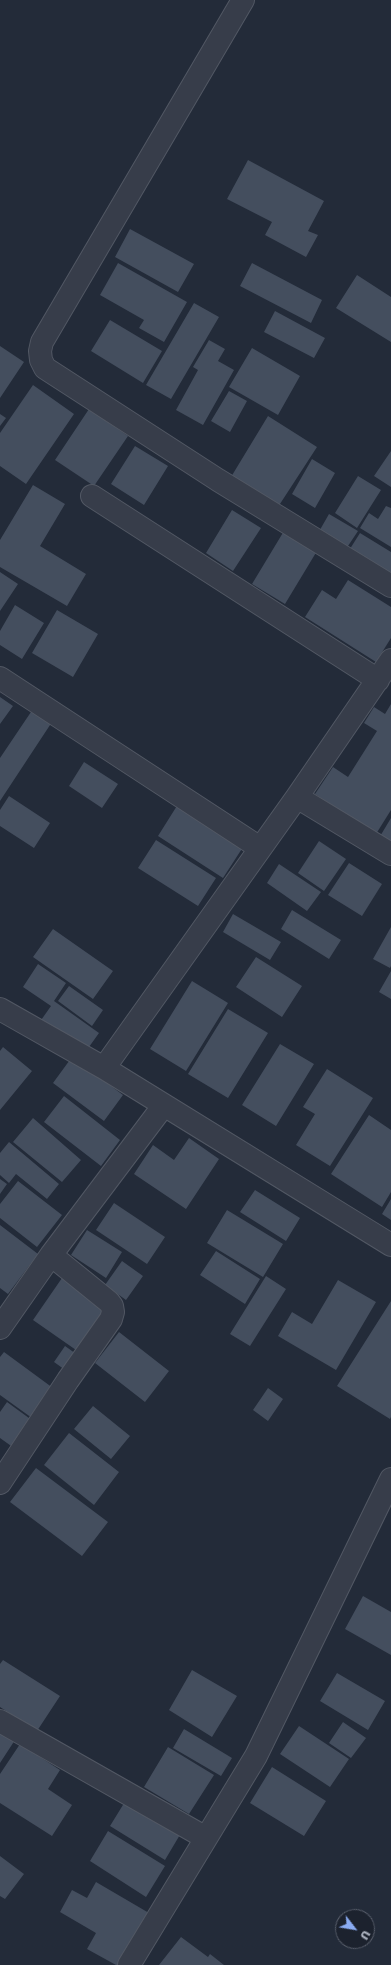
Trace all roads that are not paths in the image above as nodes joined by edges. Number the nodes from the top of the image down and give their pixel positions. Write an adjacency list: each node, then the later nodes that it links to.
1 (243, 0): 3 (street)
2 (92, 496): 6 (street)
3 (391, 586)
4 (391, 660): 6 (street)
5 (0, 678): 8 (street)
6 (378, 680): 7 (street)
7 (297, 797): 8 (street); 9 (street)
8 (260, 848): 11 (street)
9 (391, 854)
10 (0, 1009): 11 (street)
11 (104, 1068): 12 (street)
12 (164, 1105): 13 (street); 14 (street)
13 (391, 1245)
14 (51, 1255): 15 (street); 17 (street)
15 (3, 1316)
16 (391, 1479): 19 (street)
17 (0, 1483)
18 (0, 1721): 19 (street)
19 (206, 1838): 20 (street)
20 (129, 1965)

